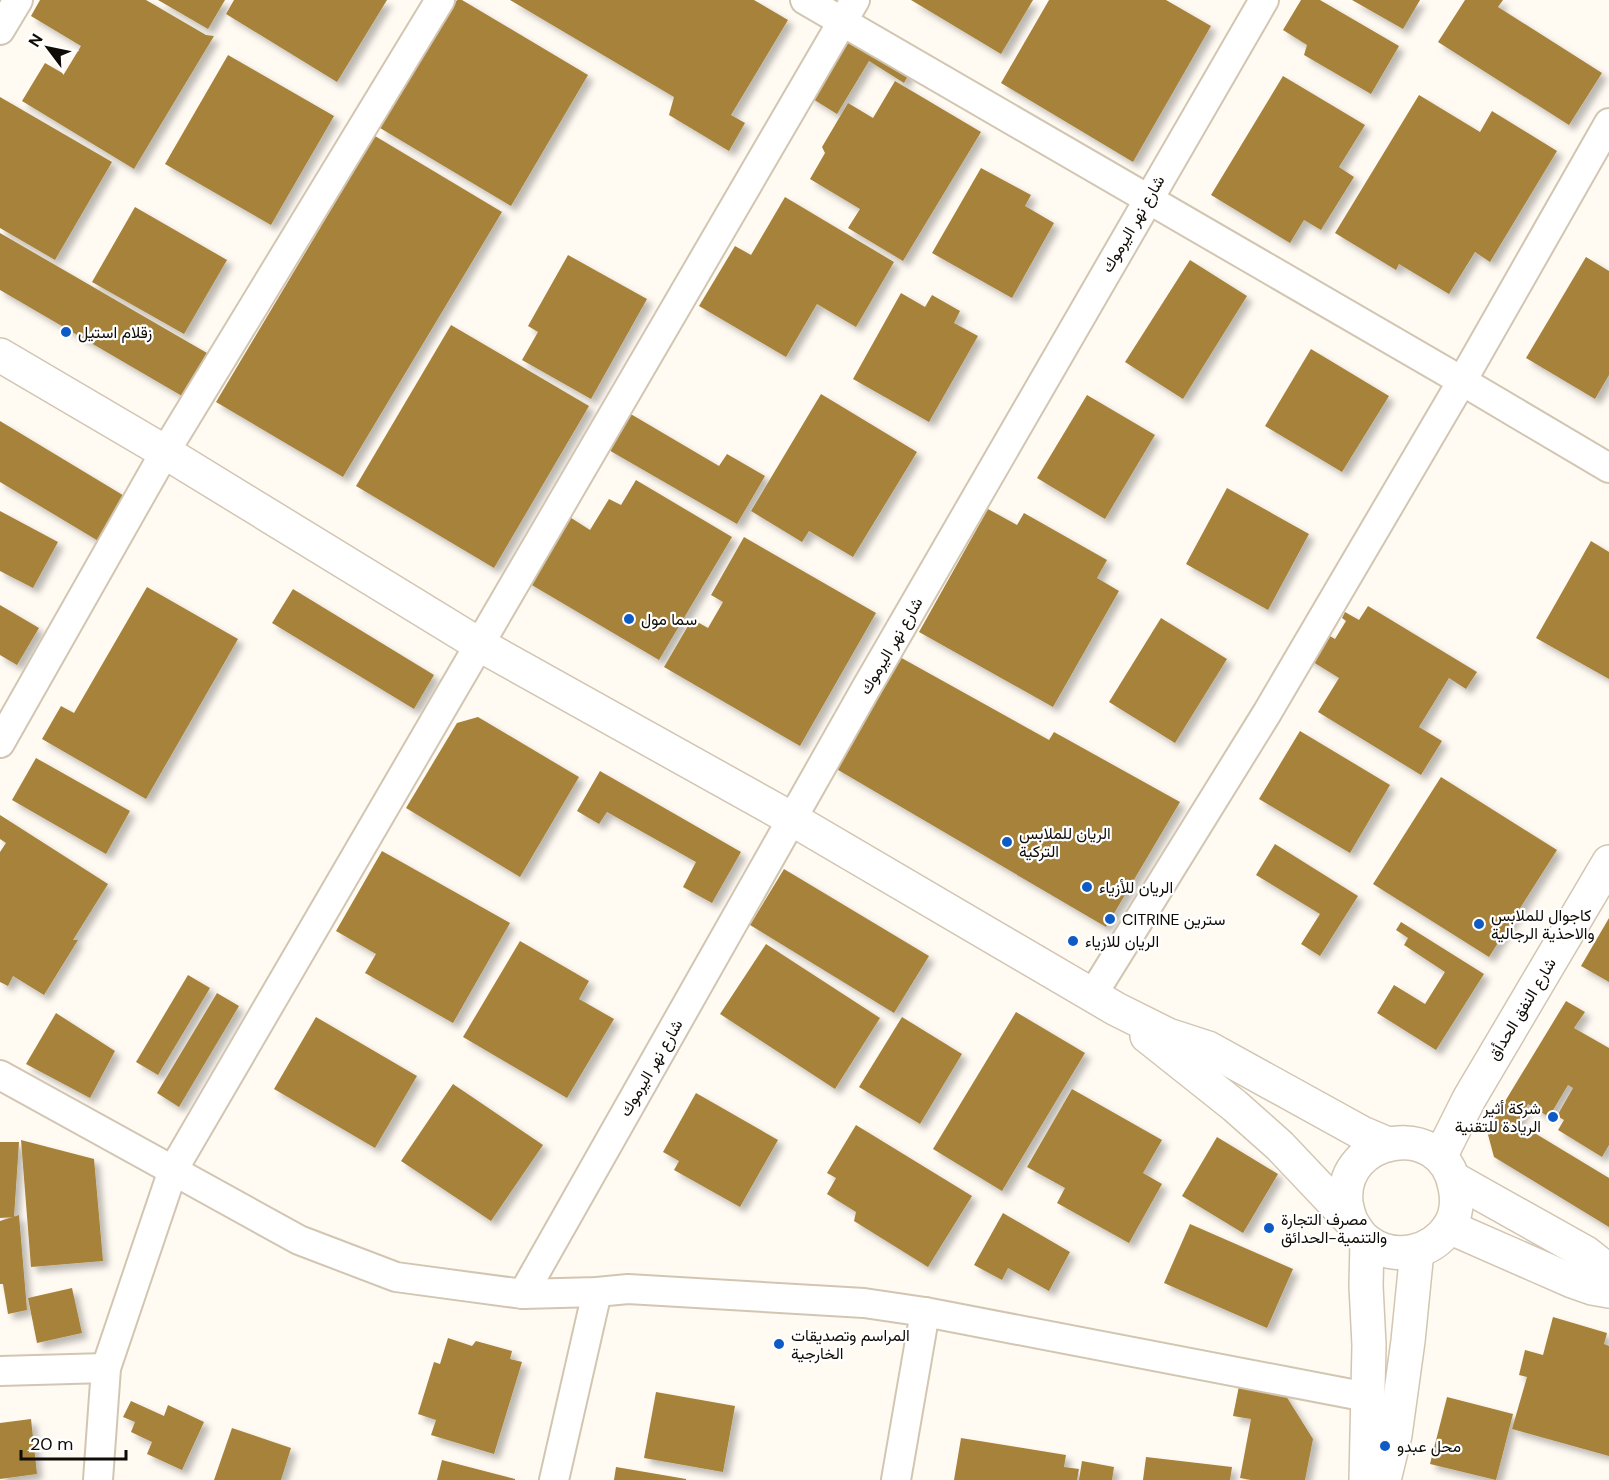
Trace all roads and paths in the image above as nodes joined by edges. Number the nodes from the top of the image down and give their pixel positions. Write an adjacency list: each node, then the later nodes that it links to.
1 (18, 0): 6 (street)
2 (440, 0): 11 (street)
3 (805, 0): 5 (street)
4 (1264, 0): 8 (street, شارع نهر اليرموك)
5 (848, 11): 8 (street); 13 (street)
6 (0, 30)
7 (1609, 123): 10 (street)
8 (1148, 199): 10 (street); 15 (street, شارع نهر اليرموك)
9 (0, 355): 11 (main road)
10 (1462, 381): 12 (street); 17 (street)
11 (165, 452): 13 (main road); 14 (street)
12 (1609, 468)
13 (480, 645): 15 (main road); 21 (street)
14 (0, 742)
15 (792, 819): 17 (main road); 28 (street, شارع نهر اليرموك)
16 (1609, 862): 20 (main road, شارع النفق الحدأق)
17 (1104, 1002): 19 (main road); 23 (main road)
18 (0, 1075): 21 (street)
19 (1388, 1144): 20 (main road); 23 (main road)
20 (1447, 1168): 22 (main road); 25 (main road)
21 (173, 1170): 28 (street); 30 (street)
22 (1449, 1227): 24 (main road); 26 (main road)
23 (1359, 1232): 24 (main road); 32 (main road)
24 (1417, 1251): 37 (main road)
25 (1609, 1271)
26 (1609, 1291)
27 (597, 1292): 28 (street); 29 (street); 34 (street)
28 (522, 1294)
29 (926, 1312): 32 (street); 35 (street)
30 (106, 1368): 31 (street); 33 (street)
31 (0, 1371)
32 (1367, 1397): 36 (main road)
33 (98, 1480)
34 (554, 1480)
35 (896, 1480)
36 (1366, 1480)
37 (1384, 1480)

